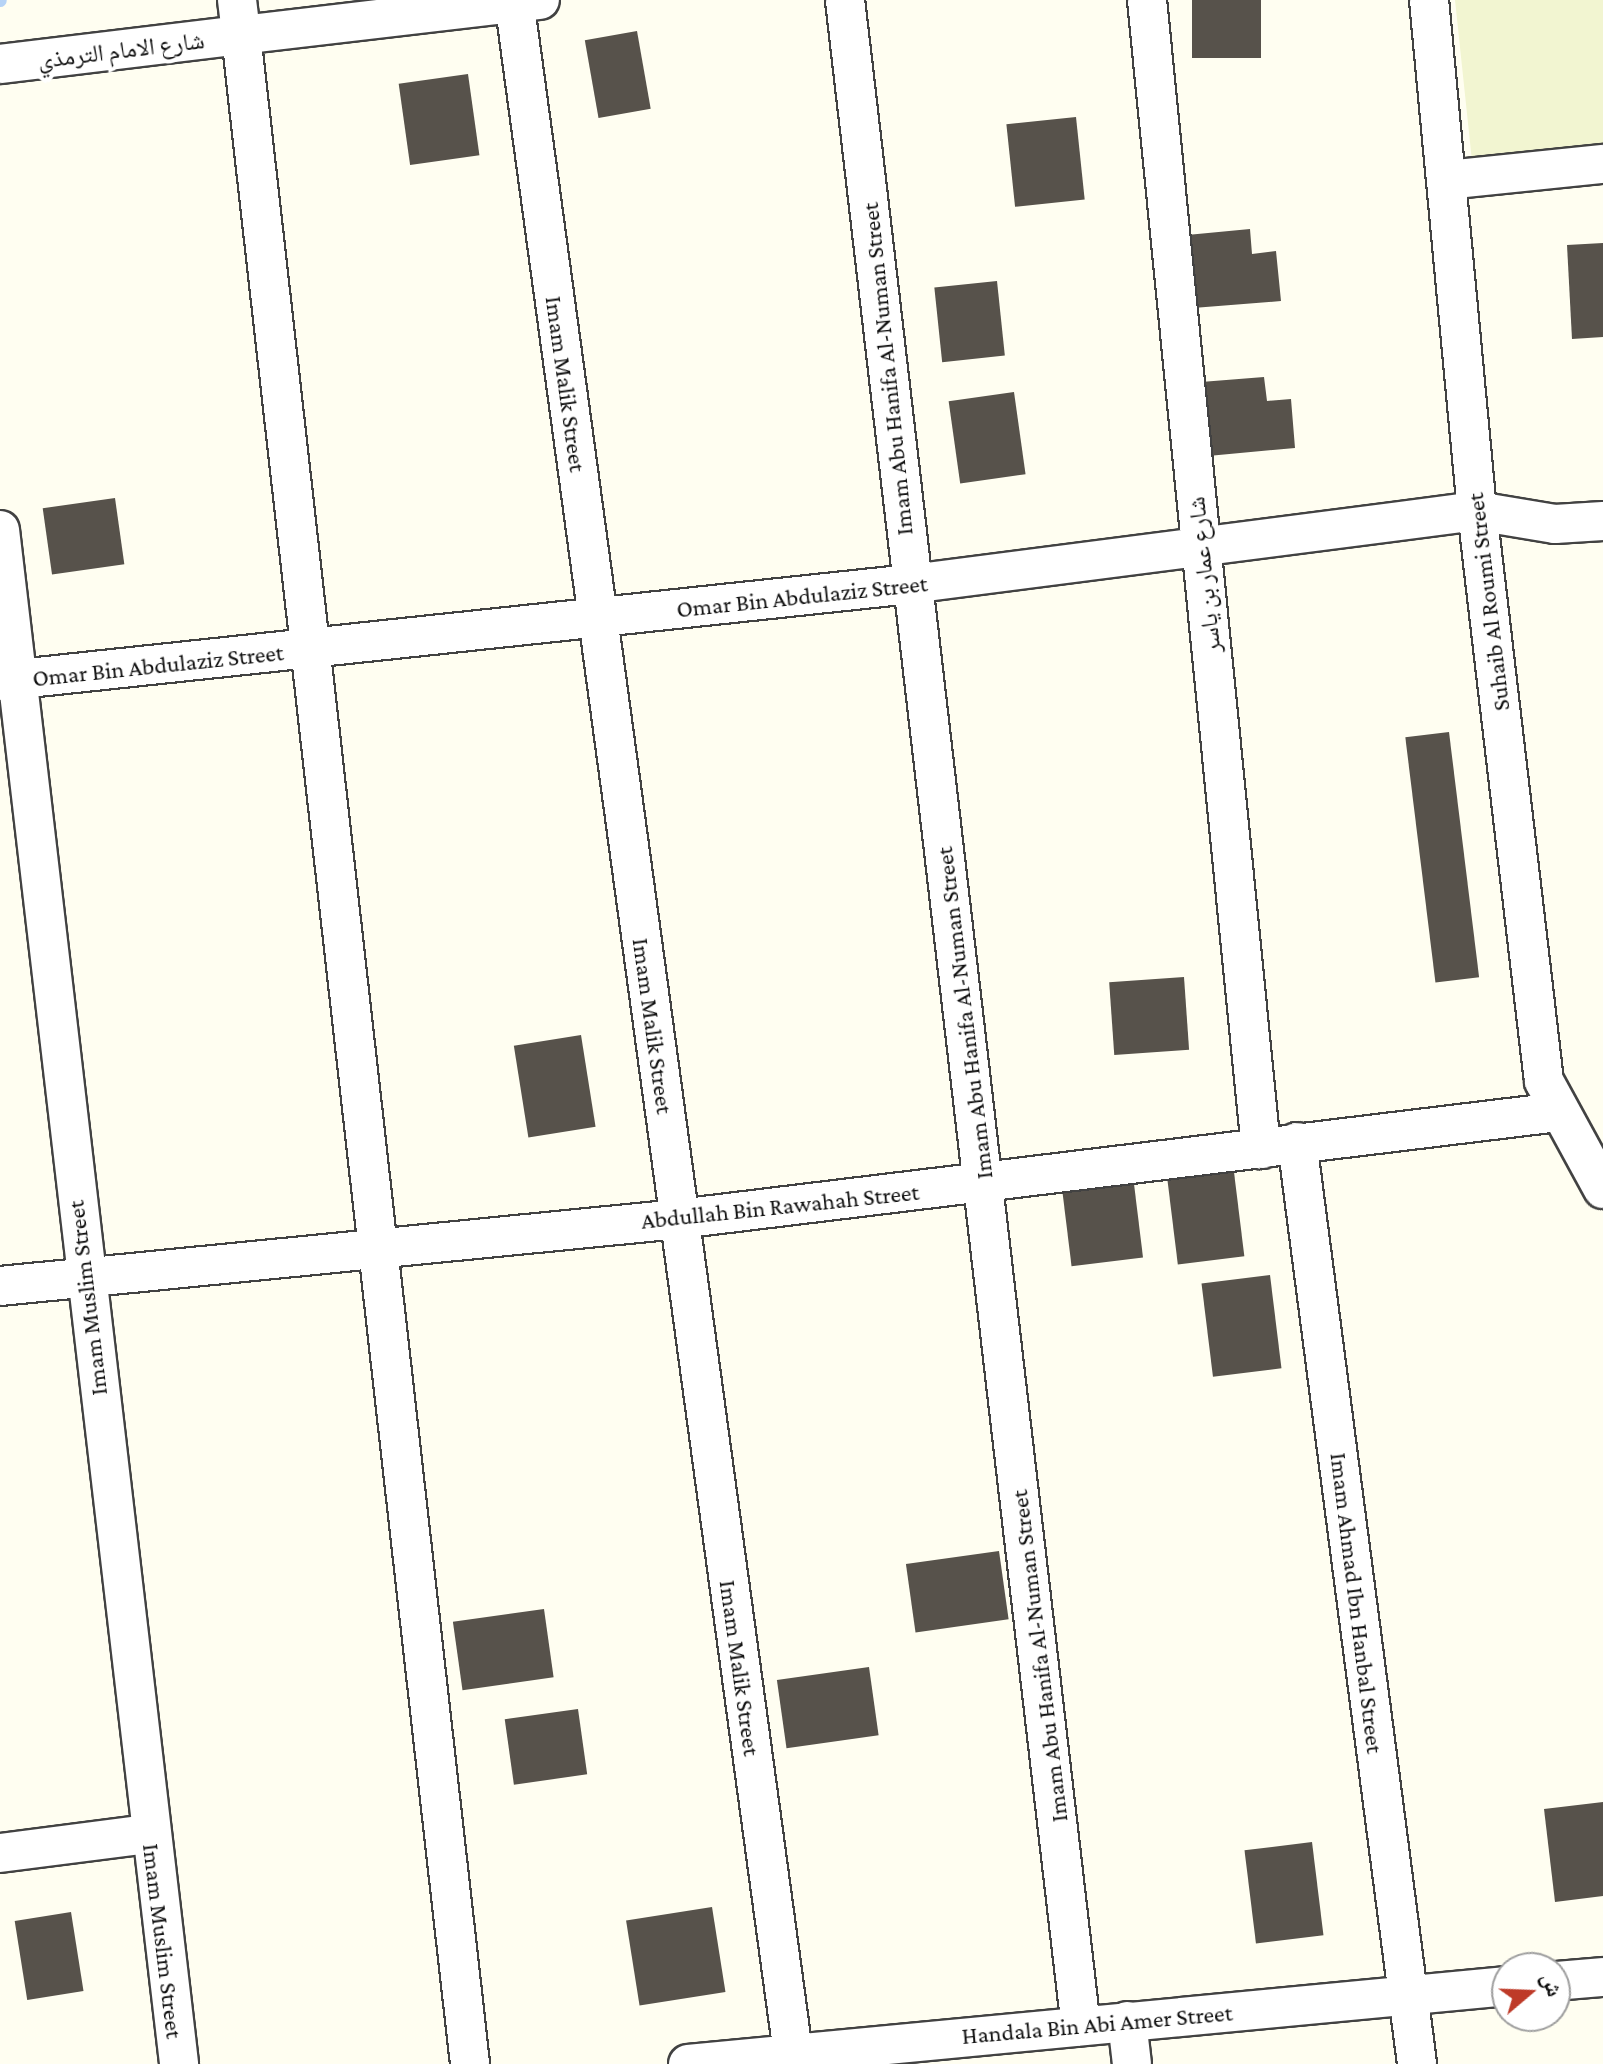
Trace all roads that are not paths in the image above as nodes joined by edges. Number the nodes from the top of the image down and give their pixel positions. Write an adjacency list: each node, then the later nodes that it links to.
1 (845, 0): 13 (street, Imam Abu Hanifa Al-Numan Street)
2 (1147, 0): 12 (street, شارع عمار بن ياسر)
3 (1429, 0): 8 (street, Suhaib Al Roumi Street)
4 (523, 1): 5 (street, شارع الامام الترمذي); 14 (street, Imam Malik Street)
5 (239, 18): 6 (street, شارع الامام الترمذي); 15 (street)
6 (0, 64)
7 (1603, 164): 8 (street)
8 (1447, 180): 9 (street, Suhaib Al Roumi Street)
9 (1477, 511): 10 (street, Omar Bin Abdulaziz Street); 12 (street, Omar Bin Abdulaziz Street); 17 (street, Suhaib Al Roumi Street)
10 (1603, 521)
11 (0, 530): 16 (street, Imam Muslim Street)
12 (1201, 546): 13 (street, Omar Bin Abdulaziz Street); 18 (street, شارع عمار بن ياسر)
13 (911, 584): 14 (street, Omar Bin Abdulaziz Street); 20 (street, Imam Abu Hanifa Al-Numan Street)
14 (598, 618): 15 (street, Omar Bin Abdulaziz Street); 22 (street, Imam Malik Street)
15 (311, 649): 16 (street, Omar Bin Abdulaziz Street); 23 (street)
16 (8, 680): 24 (street, Imam Muslim Street)
17 (1558, 1112): 18 (street, Abdullah Bin Rawahah Street); 19 (street, Suhaib Al Roumi Street)
18 (1279, 1146): 20 (street, Abdullah Bin Rawahah Street); 31 (street, Imam Ahmad Ibn Hanbal Street)
19 (1593, 1155): 21 (street, Suhaib Al Roumi Street)
20 (985, 1183): 22 (street, Abdullah Bin Rawahah Street); 33 (street, Imam Abu Hanifa Al-Numan Street)
21 (1603, 1189)
22 (679, 1219): 23 (street, Abdullah Bin Rawahah Street); 34 (street, Imam Malik Street)
23 (378, 1244): 24 (street, Abdullah Bin Rawahah Street); 37 (street)
24 (85, 1276): 25 (street, Abdullah Bin Rawahah Street); 26 (street, Imam Muslim Street)
25 (0, 1286)
26 (149, 1834): 27 (street); 36 (street, Imam Muslim Street)
27 (0, 1853)
28 (1603, 1977): 29 (street)
29 (1571, 1980)
30 (1491, 1987): 31 (street, Handala Bin Abi Amer Street)
31 (1408, 1995): 32 (street, Handala Bin Abi Amer Street); 40 (street, Imam Ahmad Ibn Hanbal Street)
32 (1127, 2021): 33 (street, Handala Bin Abi Amer Street); 39 (street)
33 (1081, 2026): 35 (street, Handala Bin Abi Amer Street)
34 (793, 2053): 35 (street, Handala Bin Abi Amer Street); 38 (street, Handala Bin Abi Amer Street)
35 (865, 2055)
36 (179, 2064)
37 (470, 2064)
38 (688, 2064)
39 (1132, 2064)
40 (1417, 2064)

